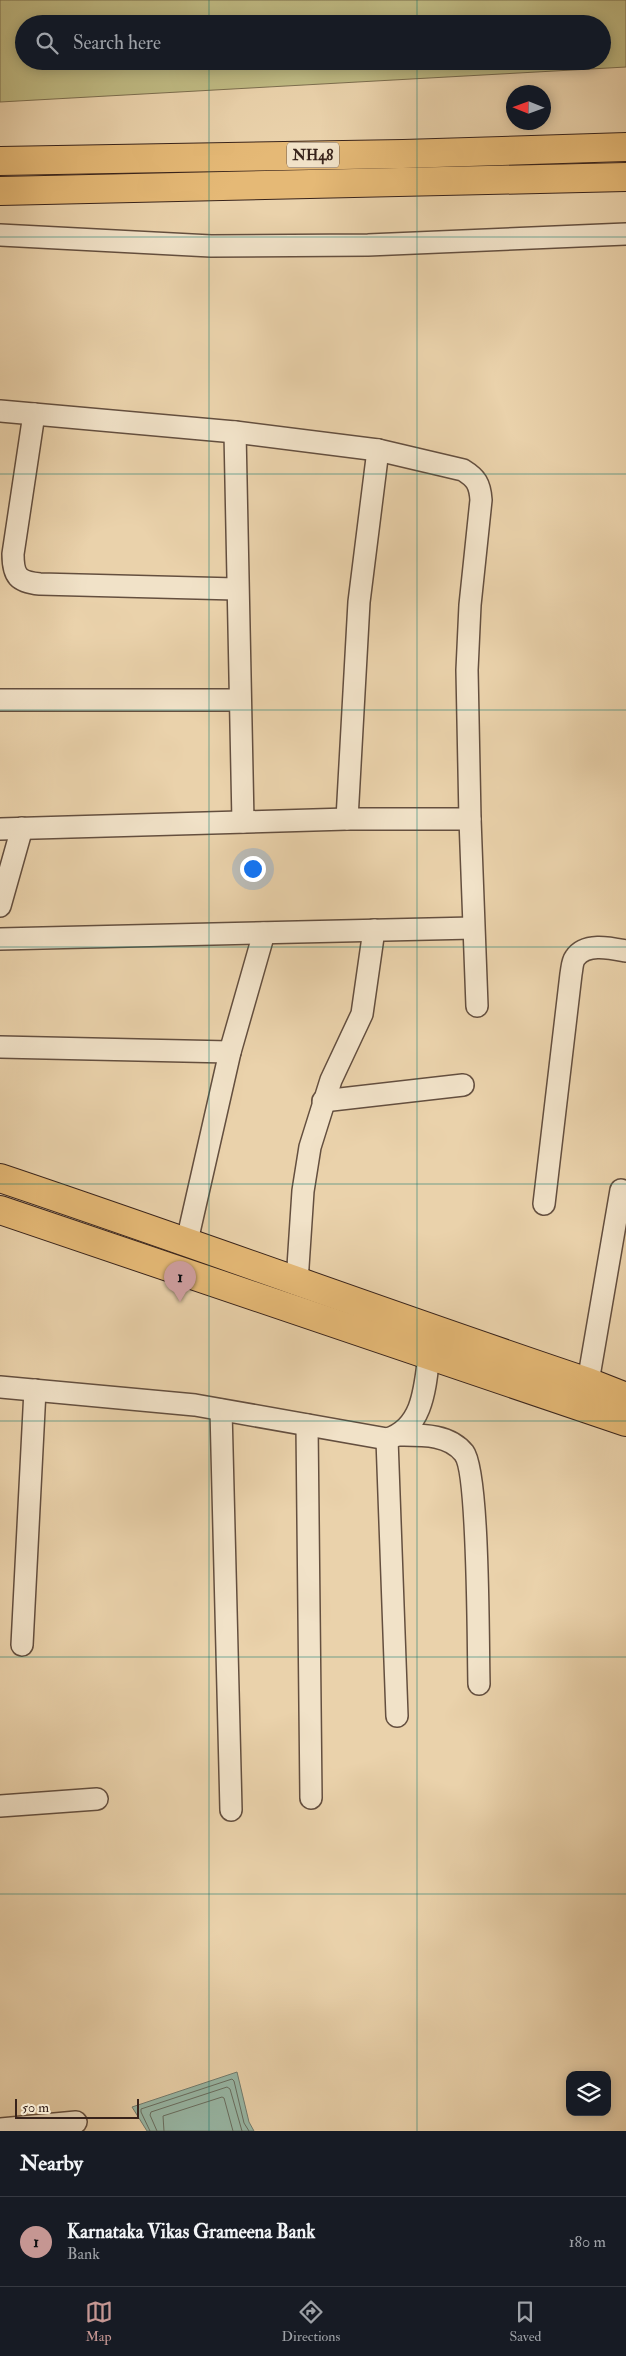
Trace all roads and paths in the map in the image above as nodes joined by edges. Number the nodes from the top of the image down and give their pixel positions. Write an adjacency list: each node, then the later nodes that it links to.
1 (626, 147): 2 (main road, NH48)
2 (0, 161)
3 (626, 177): 4 (main road, NH48)
4 (0, 191)
5 (626, 234): 6 (street)
6 (0, 235)
7 (0, 411): 8 (street)
8 (34, 414): 9 (street); 11 (street)
9 (234, 432): 10 (street); 11 (street)
10 (378, 450): 14 (street); 15 (street)
11 (236, 589): 13 (street)
12 (0, 700): 13 (street)
13 (239, 700): 16 (street)
14 (347, 819): 15 (street); 16 (street)
15 (470, 819): 20 (street)
16 (242, 822): 18 (street)
17 (0, 828): 18 (street)
18 (22, 828): 19 (street)
19 (0, 906)
20 (473, 928): 21 (street); 25 (street)
21 (374, 930): 22 (street); 29 (street)
22 (264, 932): 23 (street); 27 (street)
23 (0, 939)
24 (626, 951): 32 (street)
25 (477, 1006)
26 (0, 1046): 27 (street)
27 (230, 1052): 34 (street)
28 (463, 1085): 29 (street)
29 (324, 1101): 35 (street)
30 (0, 1178): 34 (main road)
31 (621, 1190): 38 (street)
32 (544, 1204)
33 (0, 1210): 37 (main road)
34 (187, 1241): 35 (main road)
35 (297, 1282): 36 (main road)
36 (432, 1330): 37 (street); 38 (main road)
37 (428, 1357): 43 (main road); 45 (street)
38 (588, 1382): 41 (main road)
39 (0, 1387): 40 (street)
40 (35, 1390): 42 (street); 46 (street)
41 (626, 1397)
42 (221, 1410): 44 (street); 52 (street)
43 (626, 1422)
44 (307, 1425): 45 (street); 49 (street)
45 (394, 1437): 47 (street); 48 (street)
46 (22, 1645)
47 (479, 1684)
48 (397, 1716)
49 (311, 1798)
50 (97, 1799): 51 (street)
51 (0, 1806)
52 (231, 1810)
53 (76, 2122): 54 (street)
54 (0, 2129)

